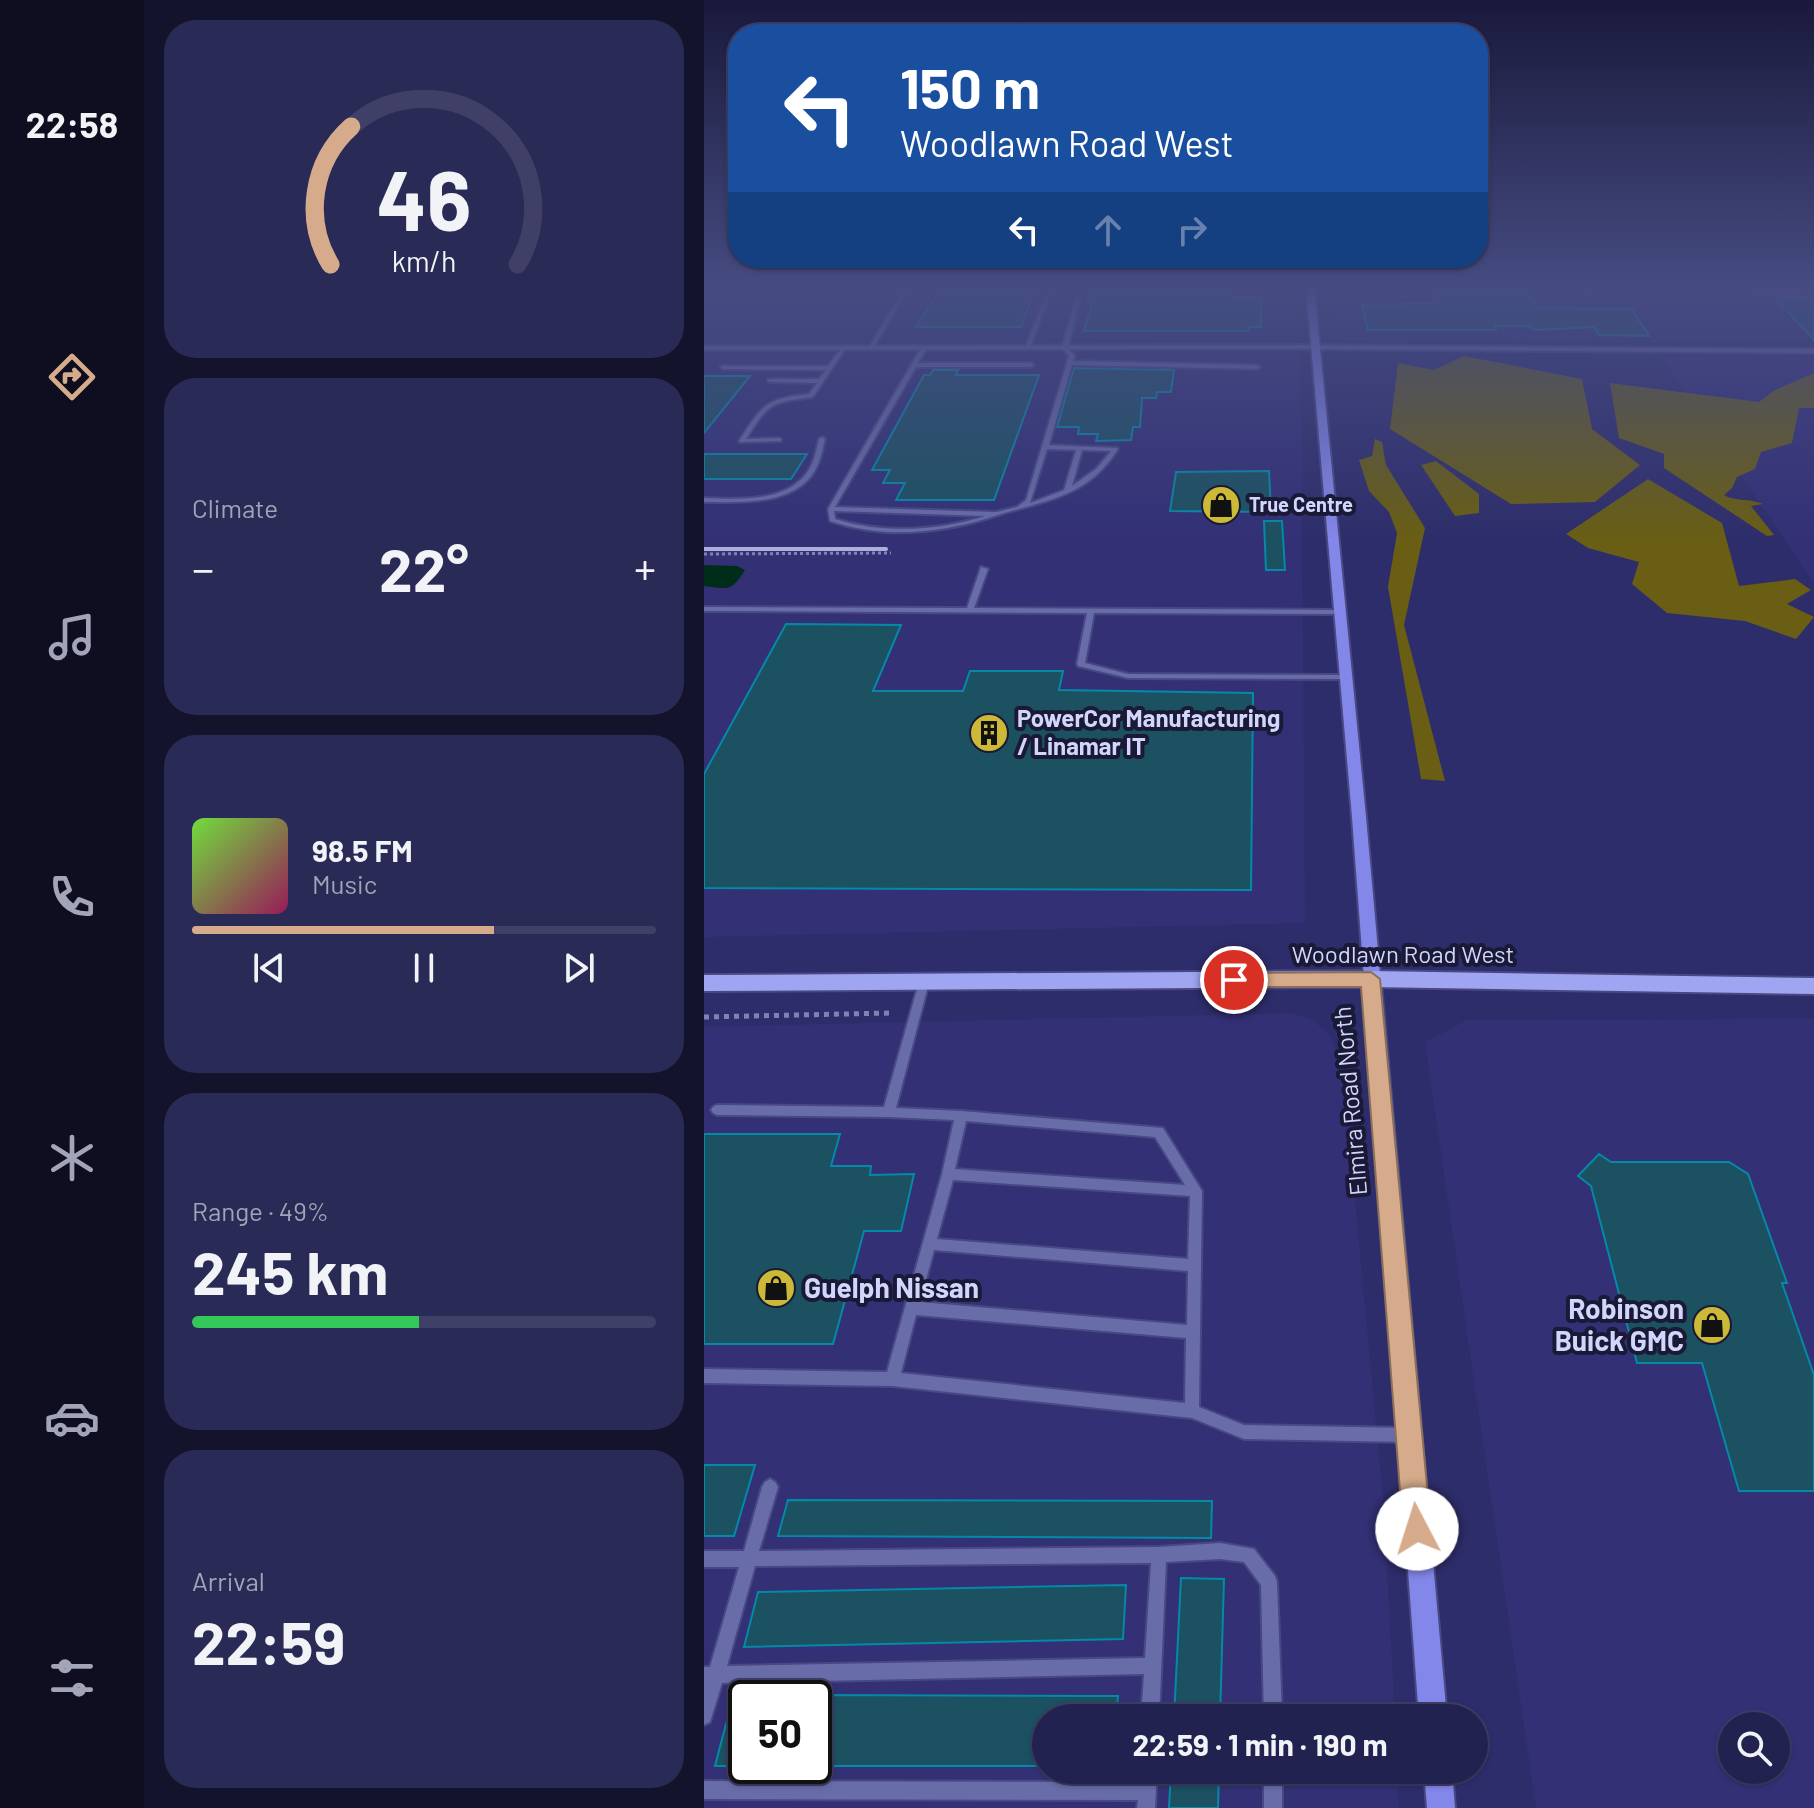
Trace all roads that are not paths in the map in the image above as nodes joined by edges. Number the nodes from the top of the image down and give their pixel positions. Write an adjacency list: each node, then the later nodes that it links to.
1 (828, 371): 6 (lane)
2 (910, 371): 14 (lane)
3 (1068, 371): 9 (lane)
4 (1317, 371): 20 (main road, Elmira Road North)
5 (770, 380): 6 (lane)
6 (821, 381): 8 (lane)
7 (822, 439): 12 (lane)
8 (779, 440)
9 (1045, 447): 10 (lane); 13 (lane)
10 (1080, 448): 11 (lane); 11 (lane)
11 (1067, 492): 13 (lane)
12 (704, 500)
13 (1019, 508): 15 (lane)
14 (831, 509): 15 (lane); 15 (lane)
15 (996, 514)
16 (984, 569): 18 (lane)
17 (704, 609): 18 (lane)
18 (970, 609): 19 (lane)
19 (1091, 611): 20 (lane); 21 (lane)
20 (1341, 612): 21 (main road, Elmira Road North)
21 (1346, 677): 22 (main road, Elmira Road North)
22 (1371, 979): 23 (main road, Woodlawn Road West); 25 (main road, Woodlawn Road West); 38 (main road, Elmira Road North)
23 (924, 982): 24 (main road, Woodlawn Road West); 27 (lane)
24 (704, 983)
25 (1814, 986)
26 (717, 1110): 27 (lane)
27 (889, 1112): 28 (lane)
28 (961, 1116): 29 (lane); 30 (lane)
29 (948, 1174): 30 (lane); 31 (lane)
30 (1196, 1191): 32 (lane)
31 (930, 1244): 32 (lane); 33 (lane)
32 (1195, 1266): 34 (lane)
33 (913, 1308): 34 (lane); 36 (lane)
34 (1194, 1332): 37 (lane)
35 (704, 1376): 36 (lane)
36 (892, 1379): 37 (lane)
37 (1192, 1411): 38 (lane)
38 (1409, 1435): 47 (main road, Elmira Road North)
39 (770, 1487): 41 (lane)
40 (1159, 1555): 41 (lane); 43 (lane); 46 (lane)
41 (750, 1558): 42 (lane); 44 (lane)
42 (704, 1559)
43 (1152, 1666): 44 (lane); 45 (lane)
44 (710, 1675): 48 (lane)
45 (1151, 1704)
46 (1273, 1704)
47 (1432, 1704)
48 (704, 1716)
49 (1273, 1784): 53 (lane)
50 (1439, 1784): 54 (main road)
51 (704, 1790): 52 (lane)
52 (1147, 1799)
53 (1273, 1808)
54 (1441, 1808)

